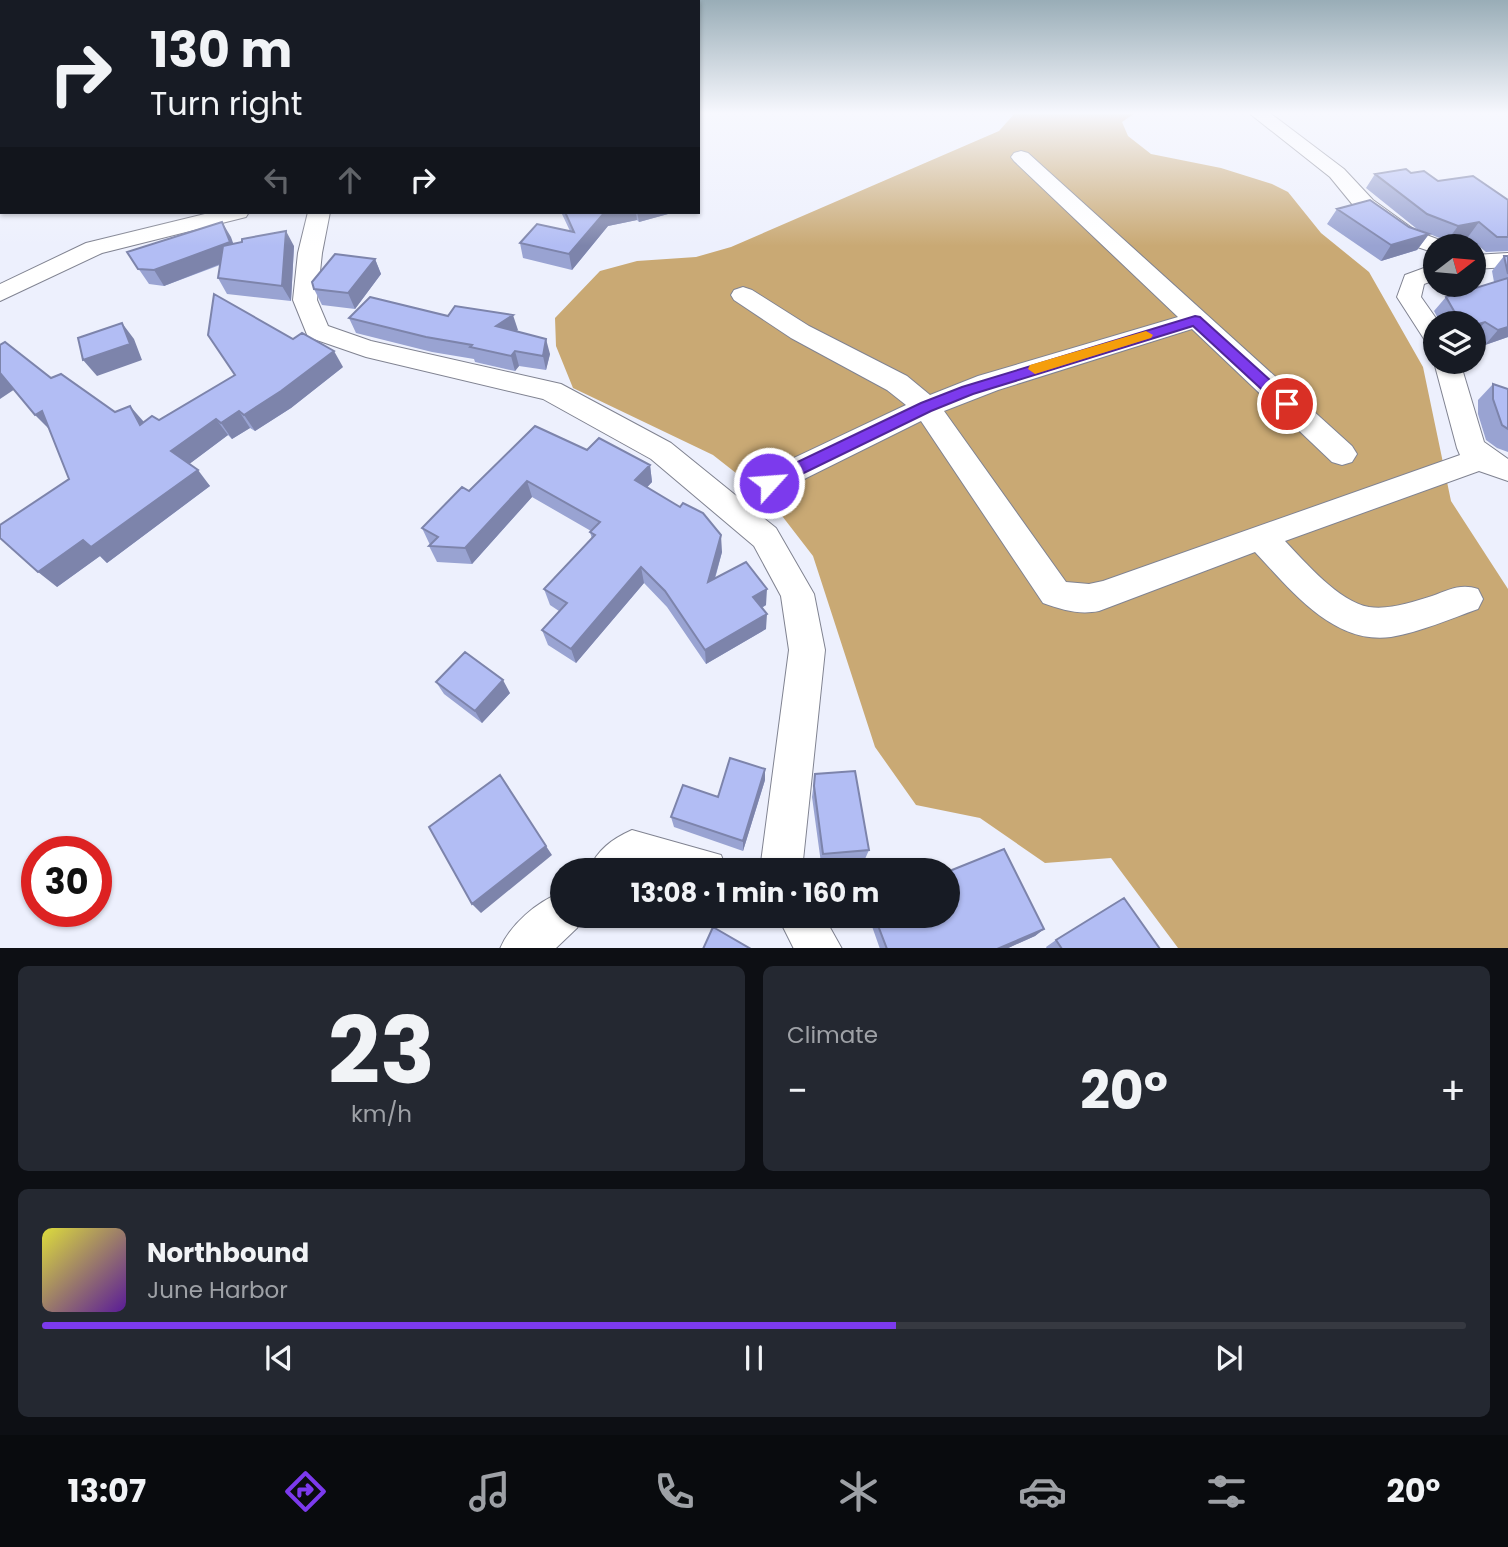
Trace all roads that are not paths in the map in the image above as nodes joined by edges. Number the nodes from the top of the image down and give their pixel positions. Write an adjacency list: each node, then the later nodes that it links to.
1 (1021, 157): 12 (street)
2 (1316, 157): 5 (street)
3 (230, 214): 9 (street)
4 (319, 214): 22 (street)
5 (1423, 242)
6 (1508, 260): 7 (street)
7 (1486, 261)
8 (1423, 276): 11 (street)
9 (0, 293)
10 (743, 295): 14 (street)
11 (1423, 318)
12 (1195, 320): 14 (street); 15 (street)
13 (1450, 374): 16 (street)
14 (926, 407): 17 (street); 18 (street)
15 (1342, 454)
16 (1495, 464): 18 (street)
17 (769, 483)
18 (1261, 538): 19 (street)
19 (1466, 599)
20 (624, 858): 21 (street)
21 (659, 858)
22 (782, 858)
23 (550, 924): 25 (street)
24 (807, 928): 26 (street)
25 (522, 948)
26 (820, 948)

